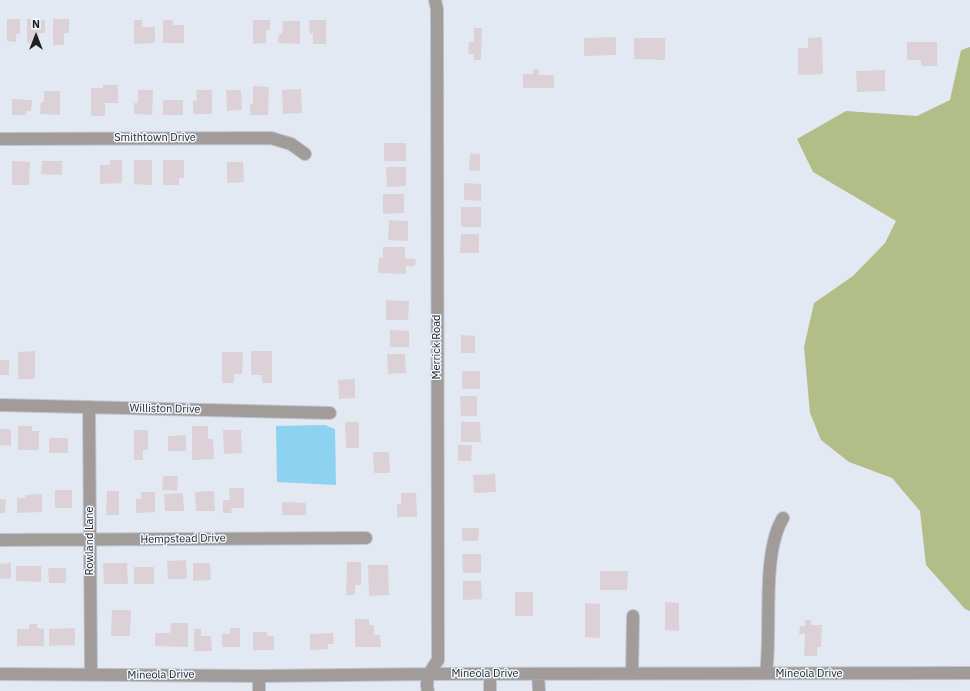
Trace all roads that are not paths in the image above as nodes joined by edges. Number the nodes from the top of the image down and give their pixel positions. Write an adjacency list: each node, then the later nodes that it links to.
1 (435, 0): 14 (street, Merrick Road)
2 (0, 139): 3 (street, Smithtown Drive)
3 (305, 154)
4 (0, 405): 5 (street, Williston Drive)
5 (88, 407): 6 (street, Williston Drive); 10 (street, Rowland Lane)
6 (330, 413)
7 (783, 518): 18 (street)
8 (366, 538): 10 (street, Hempstead Drive)
9 (0, 540): 10 (street, Hempstead Drive)
10 (90, 540): 19 (street, Rowland Lane)
11 (633, 616): 17 (street)
12 (970, 673): 18 (street, Mineola Drive)
13 (0, 674): 19 (street, Mineola Drive)
14 (429, 674): 15 (street, Mineola Drive); 20 (street, Mineola Drive); 22 (street, Merrick Road)
15 (490, 674): 16 (street, Mineola Drive); 23 (street)
16 (538, 674): 17 (street, Mineola Drive); 24 (street)
17 (632, 674): 18 (street, Mineola Drive)
18 (766, 674)
19 (91, 675): 20 (street, Mineola Drive)
20 (259, 676): 21 (street)
21 (260, 691)
22 (428, 691)
23 (490, 691)
24 (539, 691)

